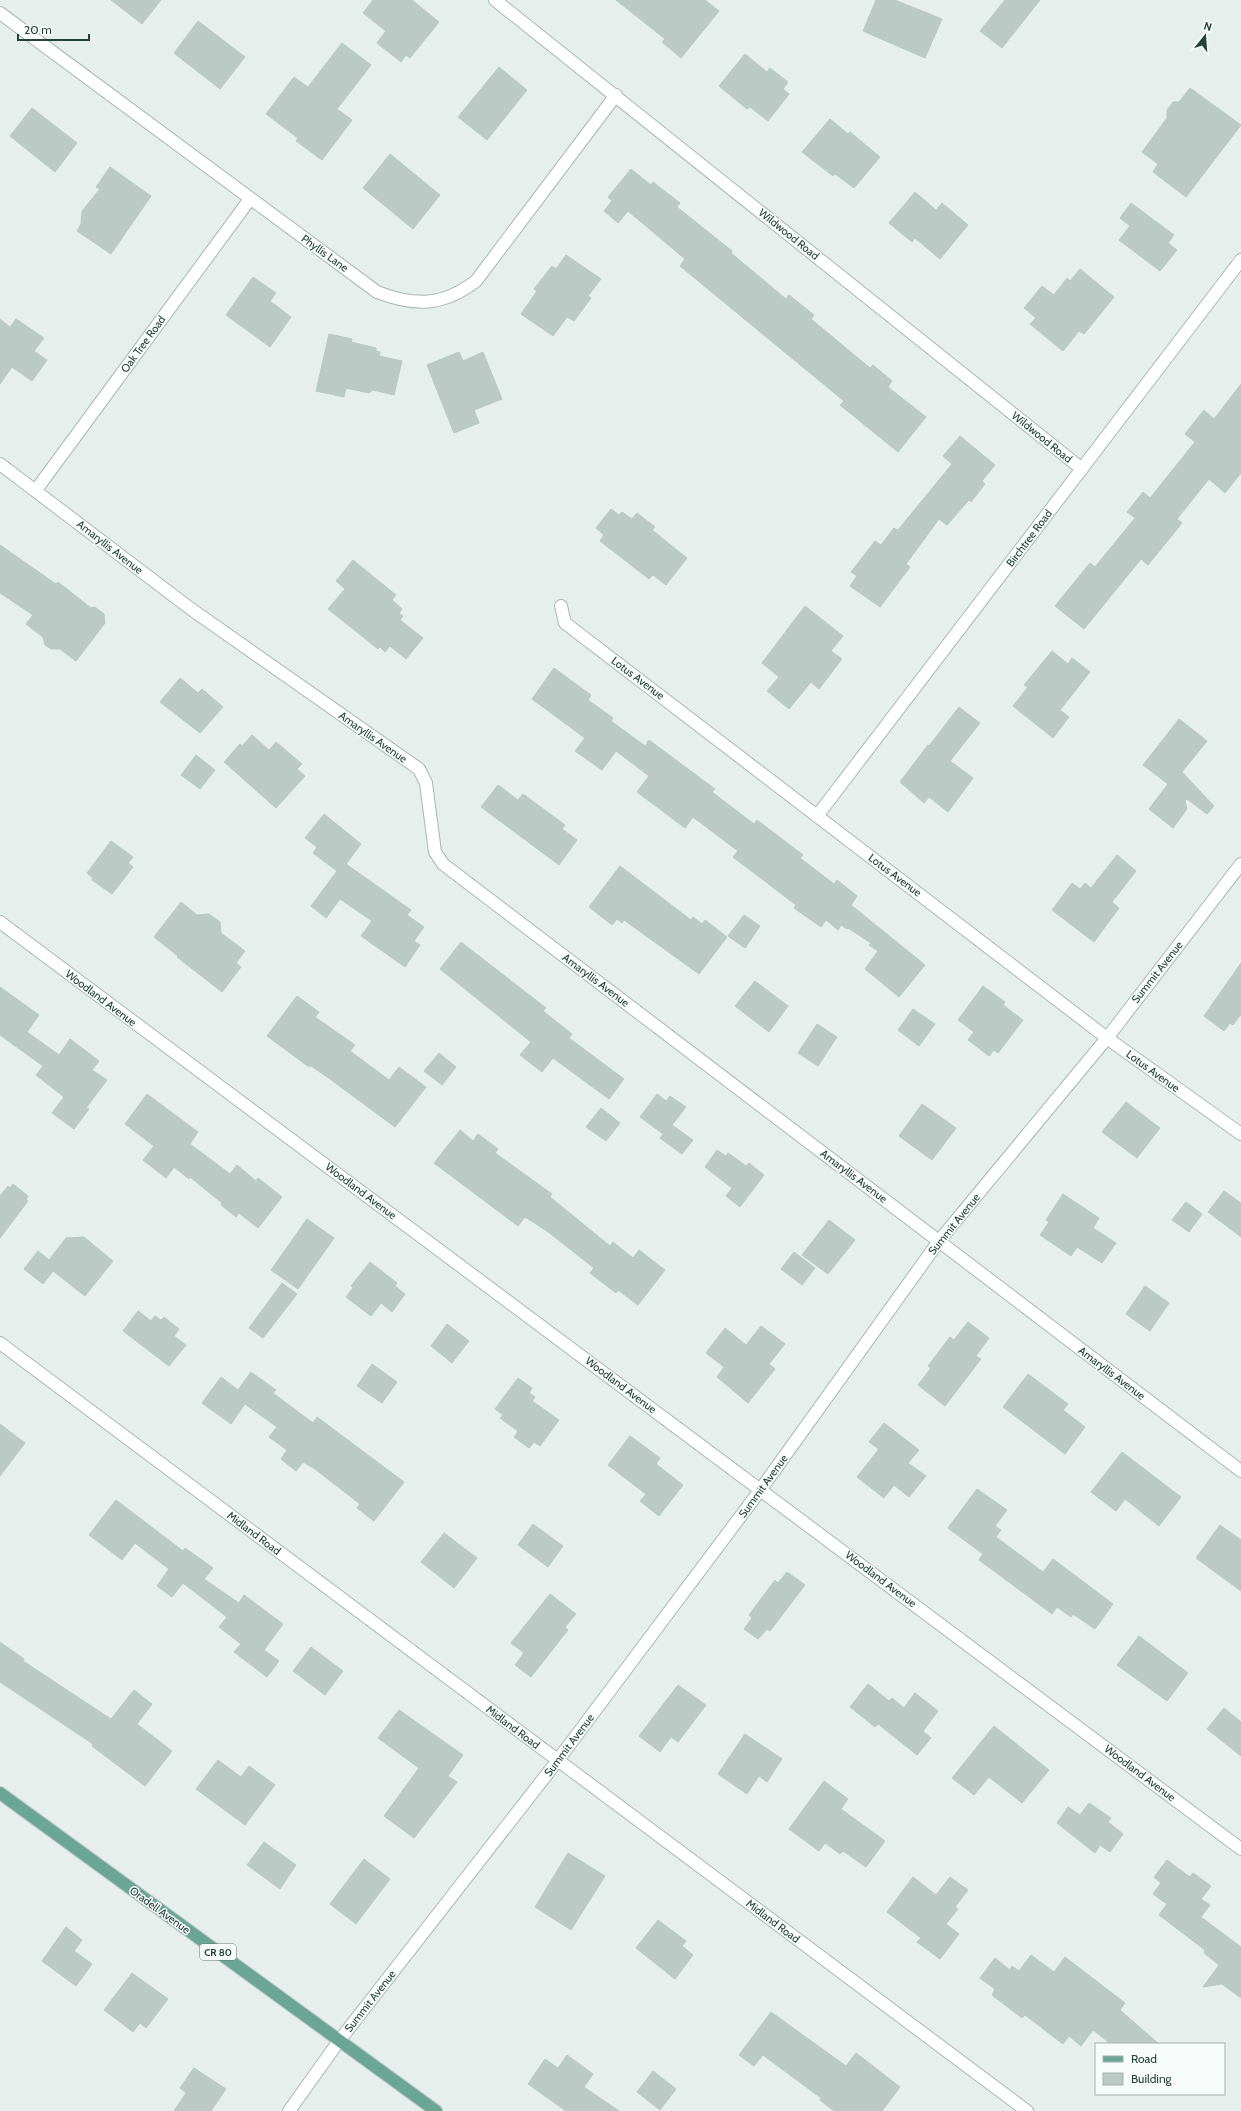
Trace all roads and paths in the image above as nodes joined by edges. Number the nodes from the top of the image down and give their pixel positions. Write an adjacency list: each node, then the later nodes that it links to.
1 (495, 0): 3 (street, Wildwood Road)
2 (0, 13): 4 (street, Phyllis Lane)
3 (616, 95): 4 (street, Phyllis Lane); 7 (street, Wildwood Road)
4 (250, 199): 8 (street, Oak Tree Road)
5 (1241, 260): 7 (street, Birchtree Road)
6 (0, 464): 8 (street, Amaryllis Avenue)
7 (1082, 469): 10 (street, Birchtree Road)
8 (36, 490): 15 (street, Amaryllis Avenue)
9 (561, 606): 10 (street, Lotus Avenue)
10 (817, 816): 13 (street, Lotus Avenue)
11 (1241, 864): 13 (street, Summit Avenue)
12 (0, 922): 18 (street, Woodland Avenue)
13 (1107, 1038): 14 (street, Lotus Avenue); 15 (street, Summit Avenue)
14 (1241, 1134)
15 (939, 1241): 17 (street, Amaryllis Avenue); 18 (street, Summit Avenue)
16 (0, 1343): 19 (street, Midland Road)
17 (1241, 1471)
18 (762, 1489): 19 (street, Summit Avenue); 21 (street, Woodland Avenue)
19 (558, 1760): 22 (street, Summit Avenue); 25 (street, Midland Road)
20 (0, 1793): 22 (main road, Oradell Avenue / CR 80)
21 (1241, 1849)
22 (339, 2041): 23 (street, Summit Avenue); 24 (main road, Oradell Avenue / CR 80)
23 (289, 2111)
24 (436, 2111)
25 (1027, 2111)

